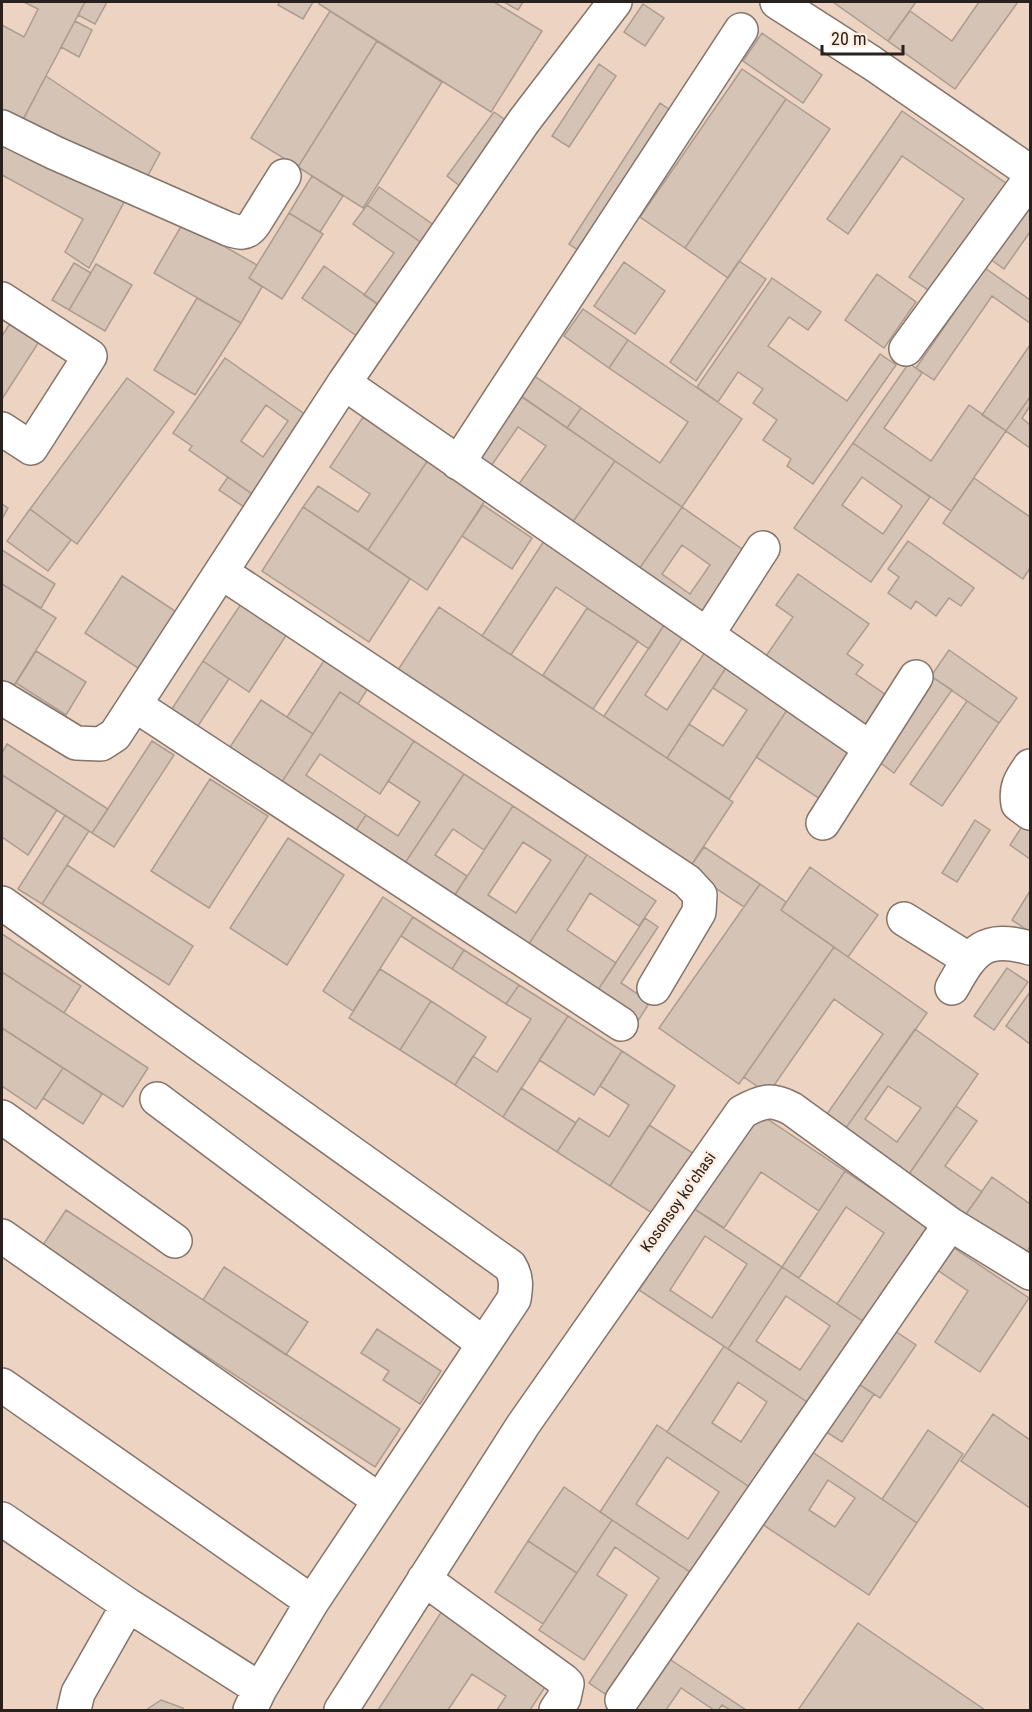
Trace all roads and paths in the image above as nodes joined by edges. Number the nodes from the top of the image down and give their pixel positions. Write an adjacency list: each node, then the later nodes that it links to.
1 (615, 2): 10 (street)
2 (777, 2): 5 (street)
3 (741, 30): 12 (street)
4 (2, 127): 6 (street)
5 (1030, 172)
6 (285, 176)
7 (1030, 179): 9 (street)
8 (2, 299): 11 (street)
9 (906, 349)
10 (344, 383): 12 (street); 14 (street)
11 (2, 429)
12 (458, 463): 15 (street)
13 (763, 548): 15 (street)
14 (221, 572): 18 (street); 27 (street)
15 (707, 635): 19 (street)
16 (916, 677): 19 (street)
17 (2, 698): 18 (street)
18 (135, 705): 29 (street)
19 (870, 748): 22 (street)
20 (1030, 766): 21 (street)
21 (1030, 813)
22 (823, 823)
23 (2, 903): 36 (street)
24 (904, 919): 26 (street)
25 (1030, 948): 26 (street)
26 (968, 959): 28 (street)
27 (654, 988)
28 (952, 988)
29 (621, 1024)
30 (158, 1099): 36 (street)
31 (2, 1117): 34 (street)
32 (950, 1224): 35 (street, Kosonsoy koʻchasi); 40 (street, Kosonsoy koʻchasi); 44 (street)
33 (2, 1236): 38 (street)
34 (175, 1241)
35 (1030, 1273)
36 (484, 1344): 38 (street)
37 (2, 1385): 41 (street)
38 (380, 1500): 41 (street)
39 (2, 1519): 42 (street)
40 (424, 1579): 46 (street, Kosonsoy koʻchasi); 47 (street)
41 (312, 1602): 43 (street)
42 (128, 1605): 43 (street); 45 (street)
43 (255, 1700)
44 (622, 1700)
45 (74, 1710)
46 (341, 1710)
47 (556, 1710)

